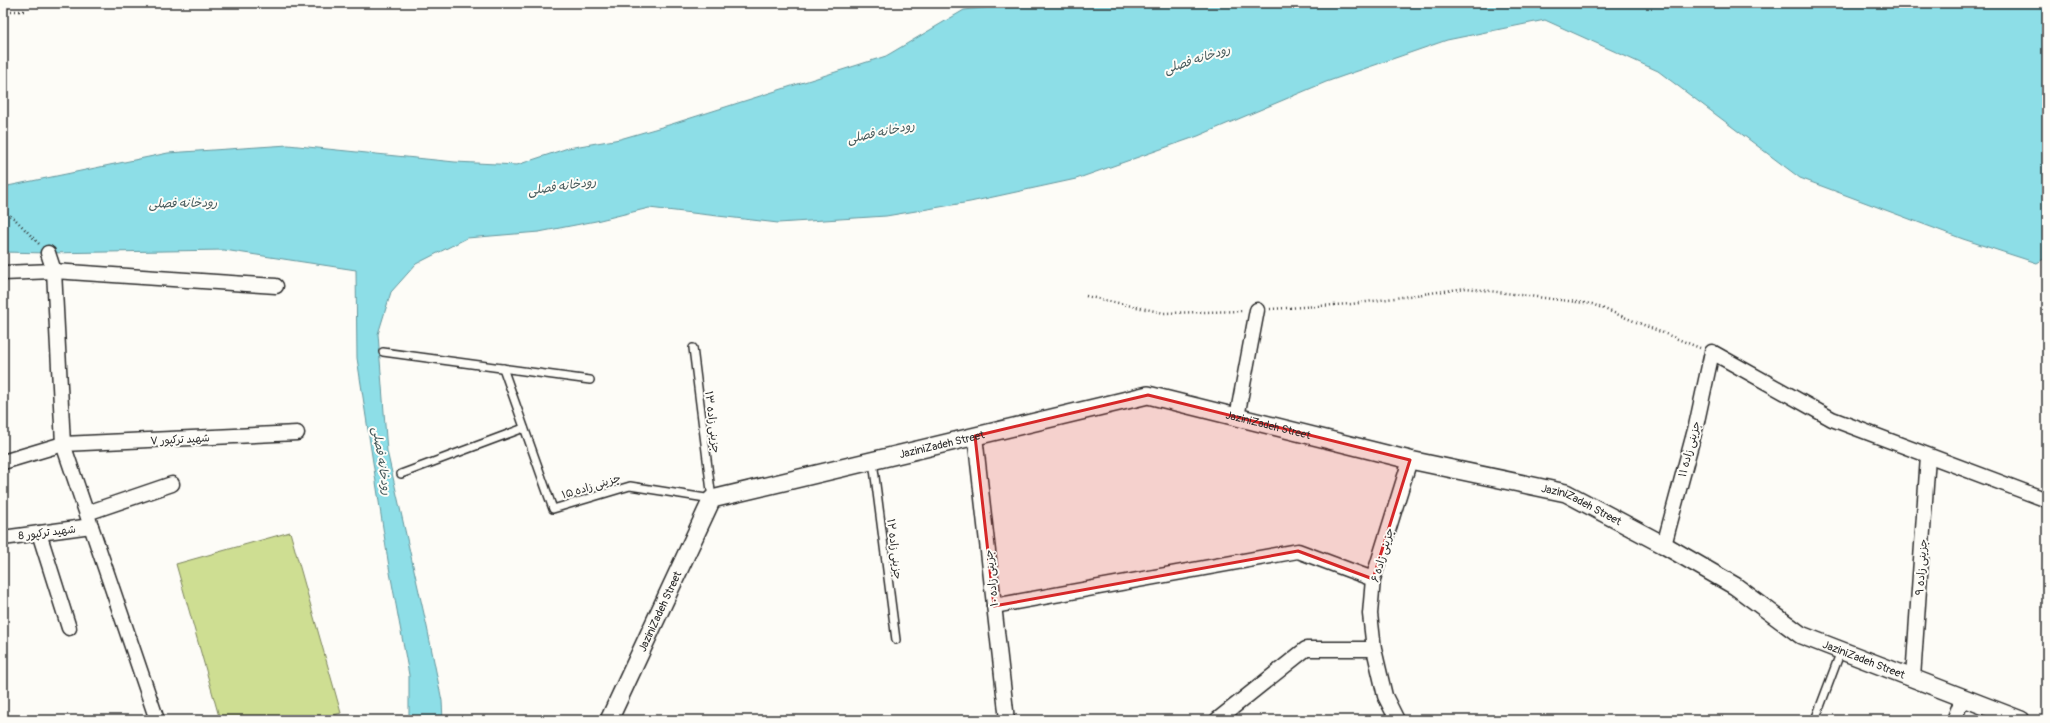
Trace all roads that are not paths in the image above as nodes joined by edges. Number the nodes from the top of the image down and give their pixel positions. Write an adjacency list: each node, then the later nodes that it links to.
1 (48, 253): 2 (street)
2 (54, 271): 3 (street); 4 (street); 14 (street)
3 (3, 273)
4 (276, 286)
5 (1258, 310): 10 (street)
6 (693, 348): 21 (lane, جزینی زاده ۱۳)
7 (383, 352): 8 (lane)
8 (503, 368): 9 (lane); 11 (lane, جزینی زاده ۱۵)
9 (590, 380)
10 (1237, 417): 13 (street, JaziniZadeh Street); 17 (street, JaziniZadeh Street)
11 (524, 428): 19 (lane); 21 (lane, جزینی زاده ۱۵)
12 (297, 433): 14 (street, شهید ترکپور ۷)
13 (975, 436): 16 (street, JaziniZadeh Street); 28 (street, جزینی زاده ۱۰)
14 (63, 444): 18 (street, شهید ترکپور ۷); 23 (street)
15 (1928, 456): 22 (street); 26 (street, جزینی زاده ۱۱); 33 (street, جزینی زاده ۹)
16 (873, 460): 21 (street, JaziniZadeh Street); 30 (lane, جزینی زاده ۱۲)
17 (1410, 460): 26 (street, JaziniZadeh Street); 27 (street, جزینی زاده ۶)
18 (3, 462)
19 (401, 474)
20 (172, 484): 23 (street, شهید ترکپور 8)
21 (712, 499): 36 (street, JaziniZadeh Street)
22 (2047, 500)
23 (89, 520): 24 (street, شهید ترکپور 8); 35 (street)
24 (39, 533): 25 (street, شهید ترکپور 8); 29 (street)
25 (3, 538)
26 (1664, 545): 32 (street, JaziniZadeh Street)
27 (1373, 579): 28 (street); 31 (street, جزینی زاده ۶)
28 (994, 606): 37 (street, جزینی زاده ۱۰)
29 (69, 628)
30 (896, 640)
31 (1374, 649): 38 (street); 39 (street, جزینی زاده ۶)
32 (1842, 651): 33 (street, JaziniZadeh Street); 40 (lane)
33 (1913, 678): 34 (street, JaziniZadeh Street)
34 (1963, 697): 41 (street); 42 (street, JaziniZadeh Street)
35 (157, 720)
36 (609, 720)
37 (1007, 720)
38 (1217, 720)
39 (1397, 720)
40 (1815, 720)
41 (1954, 720)
42 (2021, 720)

